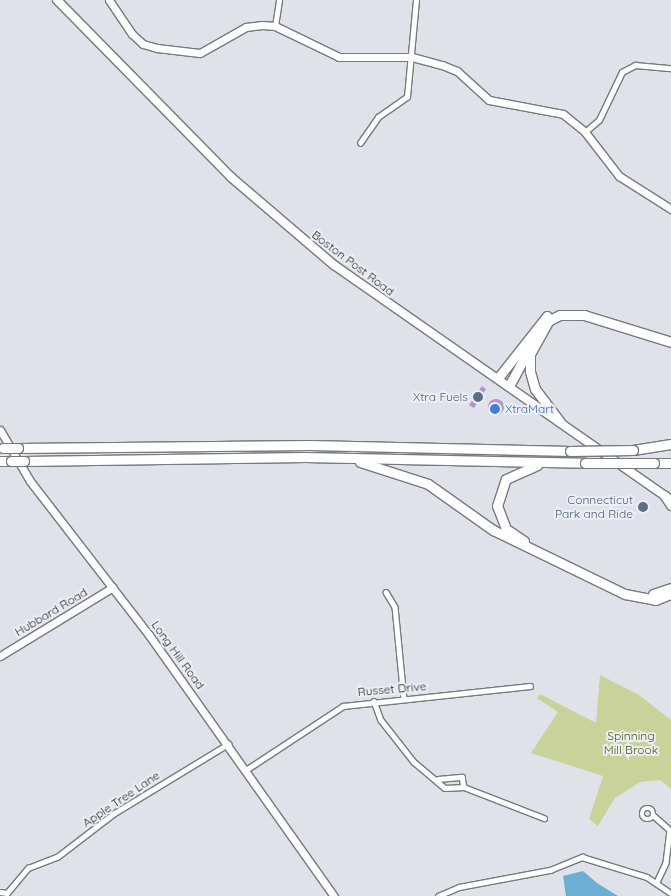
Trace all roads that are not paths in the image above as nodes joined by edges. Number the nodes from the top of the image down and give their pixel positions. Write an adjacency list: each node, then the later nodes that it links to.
1 (57, 0): 14 (main road, Boston Post Road)
2 (109, 0): 5 (street)
3 (279, 0): 5 (street)
4 (416, 0): 6 (street)
5 (275, 26): 6 (street)
6 (412, 57): 8 (street); 9 (street)
7 (671, 68): 8 (street)
8 (585, 132): 10 (street)
9 (360, 143)
10 (671, 209)
11 (540, 332): 13 (highway); 15 (highway); 16 (highway)
12 (671, 337): 14 (highway)
13 (671, 342)
14 (498, 378): 15 (main road, Boston Post Road)
15 (509, 386): 16 (main road, Boston Post Road)
16 (560, 422): 26 (main road, Boston Post Road)
17 (0, 430): 28 (street, Long Hill Road)
18 (671, 444): 20 (highway)
19 (1, 448): 20 (highway, bridge)
20 (633, 450): 21 (highway)
21 (671, 450)
22 (305, 457): 23 (highway, bridge); 24 (highway); 31 (highway)
23 (0, 460)
24 (585, 463): 25 (highway, bridge); 29 (highway)
25 (671, 463)
26 (668, 498): 27 (highway)
27 (671, 506)
28 (113, 587): 32 (street, Hubbard Road); 36 (street, Long Hill Road)
29 (671, 588)
30 (386, 592): 34 (street)
31 (671, 594)
32 (0, 656)
33 (530, 686): 34 (street, Russet Drive)
34 (404, 698): 35 (street, Russet Drive)
35 (374, 701): 37 (street, Russet Drive); 38 (street)
36 (228, 744): 37 (street, Long Hill Road); 45 (street, Apple Tree Lane)
37 (246, 770): 46 (street, Long Hill Road)
38 (438, 779): 39 (street); 39 (street)
39 (464, 787): 41 (street)
40 (654, 816): 42 (street)
41 (544, 818)
42 (656, 882): 44 (street); 47 (street)
43 (0, 892): 45 (street, Apple Tree Lane)
44 (671, 893)
45 (7, 894)
46 (334, 896)
47 (438, 896)

